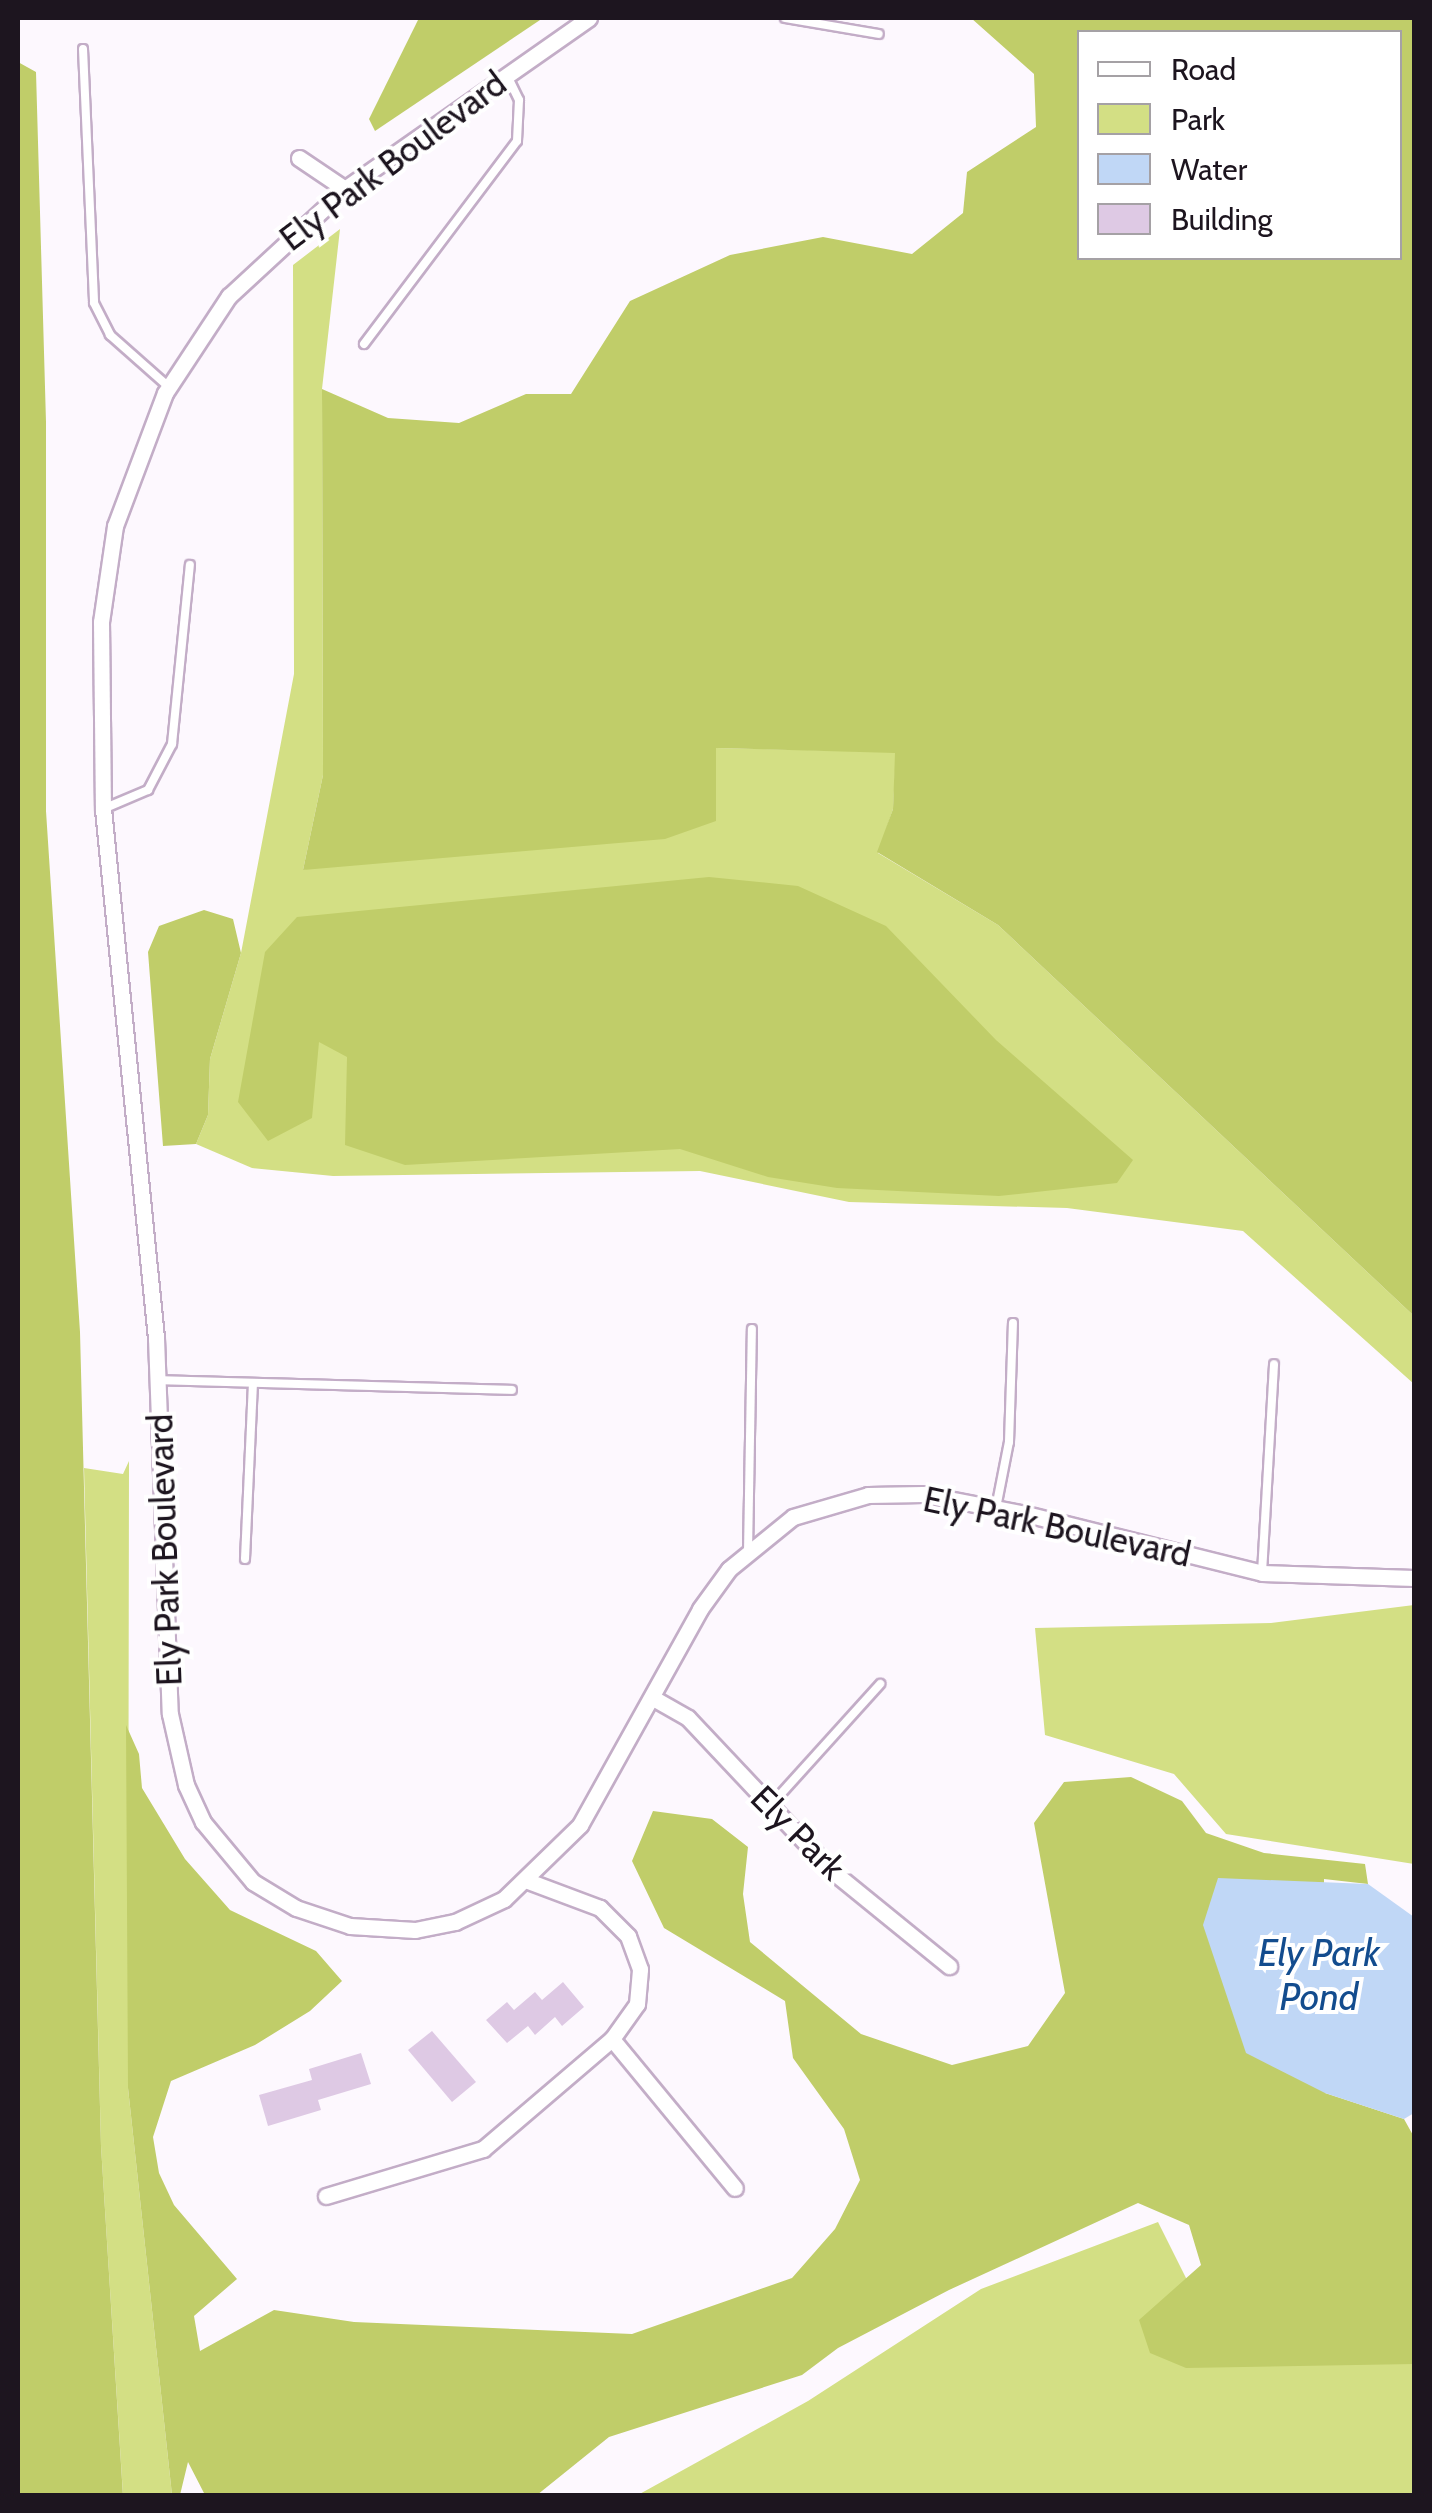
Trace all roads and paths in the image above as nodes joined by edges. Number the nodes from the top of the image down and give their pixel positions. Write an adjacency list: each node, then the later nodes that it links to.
1 (589, 18): 5 (street, Ely Park Boulevard)
2 (785, 18): 3 (lane)
3 (879, 34)
4 (83, 49): 9 (lane)
5 (507, 75): 7 (street, Ely Park Boulevard); 8 (lane)
6 (298, 158): 7 (street)
7 (345, 188): 9 (street, Ely Park Boulevard)
8 (364, 344)
9 (169, 386): 11 (street, Ely Park Boulevard)
10 (190, 565): 11 (lane)
11 (103, 809): 15 (street, Ely Park Boulevard)
12 (1013, 1322): 18 (lane)
13 (752, 1329): 19 (lane)
14 (1274, 1364): 21 (lane)
15 (158, 1380): 16 (lane); 26 (street, Ely Park Boulevard)
16 (253, 1382): 17 (lane); 20 (lane)
17 (512, 1390)
18 (996, 1508): 19 (street, Ely Park Boulevard); 21 (street, Ely Park Boulevard)
19 (748, 1552): 24 (street, Ely Park Boulevard)
20 (245, 1558)
21 (1262, 1573): 22 (street, Ely Park Boulevard)
22 (1414, 1578)
23 (880, 1684): 25 (lane)
24 (653, 1698): 25 (street, Ely Park); 26 (street, Ely Park Boulevard)
25 (768, 1807): 27 (street, Ely Park)
26 (528, 1880): 28 (street)
27 (949, 1966)
28 (612, 2038): 29 (street); 30 (street)
29 (735, 2188)
30 (326, 2196)

